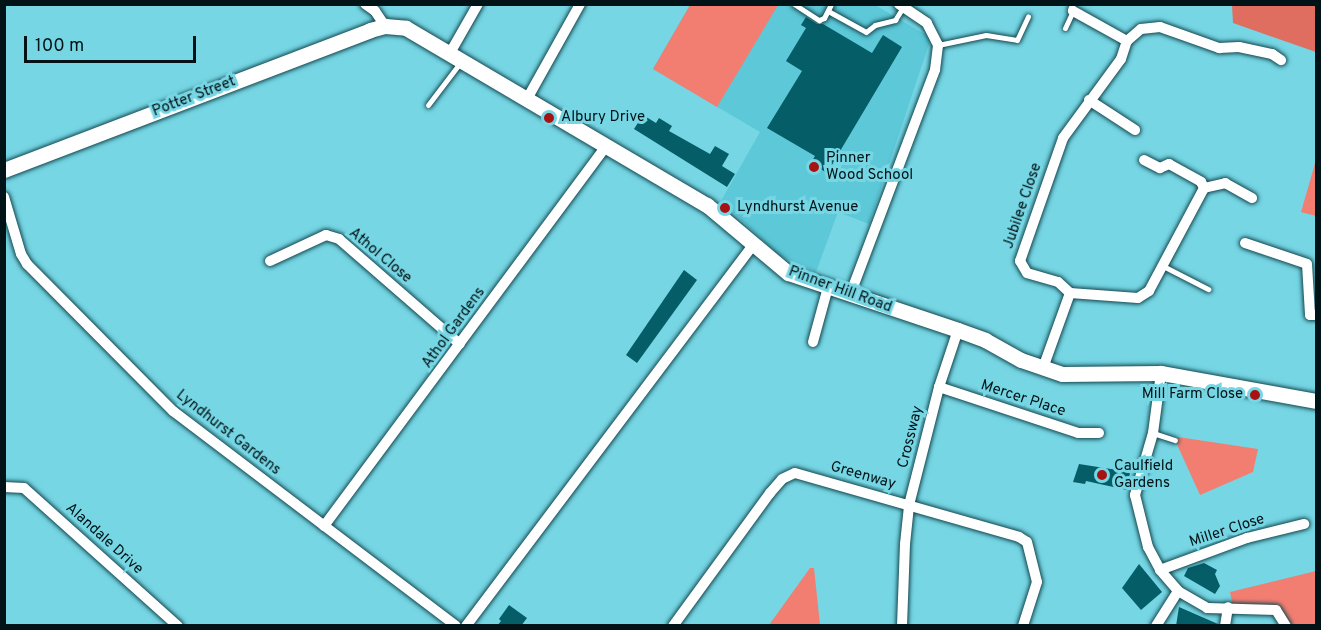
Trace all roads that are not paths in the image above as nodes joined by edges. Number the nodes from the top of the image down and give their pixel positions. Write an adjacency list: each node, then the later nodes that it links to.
1 (365, 4): 10 (street)
2 (478, 4): 14 (street)
3 (580, 4): 16 (street)
4 (794, 4): 8 (lane)
5 (831, 4): 8 (lane)
6 (901, 6): 8 (lane); 13 (street)
7 (1073, 8): 11 (lane); 12 (street)
8 (828, 11)
9 (1028, 16): 13 (lane)
10 (385, 26): 14 (street, Pinner Hill Road); 22 (street, Potter Street)
11 (1065, 28)
12 (1127, 41): 15 (street); 17 (street, Jubilee Close)
13 (938, 45): 33 (street)
14 (456, 56): 16 (street, Pinner Hill Road); 18 (lane)
15 (1281, 60)
16 (527, 99): 20 (street, Pinner Hill Road)
17 (1089, 100): 19 (street); 32 (street, Jubilee Close)
18 (428, 105)
19 (1135, 130)
20 (606, 146): 27 (street, Pinner Hill Road); 37 (street, Athol Gardens)
21 (1144, 160): 23 (street)
22 (4, 170)
23 (1204, 188): 25 (street); 29 (street)
24 (4, 197): 48 (street, Lyndhurst Gardens)
25 (1252, 198)
26 (1245, 243): 34 (street)
27 (753, 245): 30 (street, Pinner Hill Road); 54 (street)
28 (270, 261): 37 (street, Athol Close)
29 (1162, 266): 31 (lane); 32 (street)
30 (828, 287): 33 (street, Pinner Hill Road); 36 (street)
31 (1208, 289)
32 (1070, 293): 38 (street)
33 (850, 295): 35 (street, Pinner Hill Road)
34 (1313, 315)
35 (958, 330): 38 (street, Pinner Hill Road); 40 (street, Crossway)
36 (813, 342)
37 (460, 344): 48 (street, Athol Gardens)
38 (1043, 368): 39 (street, Pinner Hill Road)
39 (1161, 373): 41 (street, Pinner Hill Road); 43 (street)
40 (939, 387): 42 (street, Mercer Place); 46 (street, Crossway)
41 (1317, 401)
42 (1099, 433)
43 (1153, 433): 44 (lane); 49 (street)
44 (1175, 440)
45 (4, 487): 52 (street, Alandale Drive)
46 (909, 505): 55 (street, Greenway); 56 (street, Crossway); 57 (street, Greenway)
47 (1304, 524): 49 (street, Miller Close)
48 (324, 526): 53 (street, Lyndhurst Gardens)
49 (1160, 570): 50 (street)
50 (1178, 591): 51 (street); 58 (street)
51 (1228, 607): 59 (street); 60 (street)
52 (178, 626)
53 (456, 626)
54 (466, 626)
55 (674, 626)
56 (902, 626)
57 (1023, 626)
58 (1156, 626)
59 (1225, 626)
60 (1286, 626)

